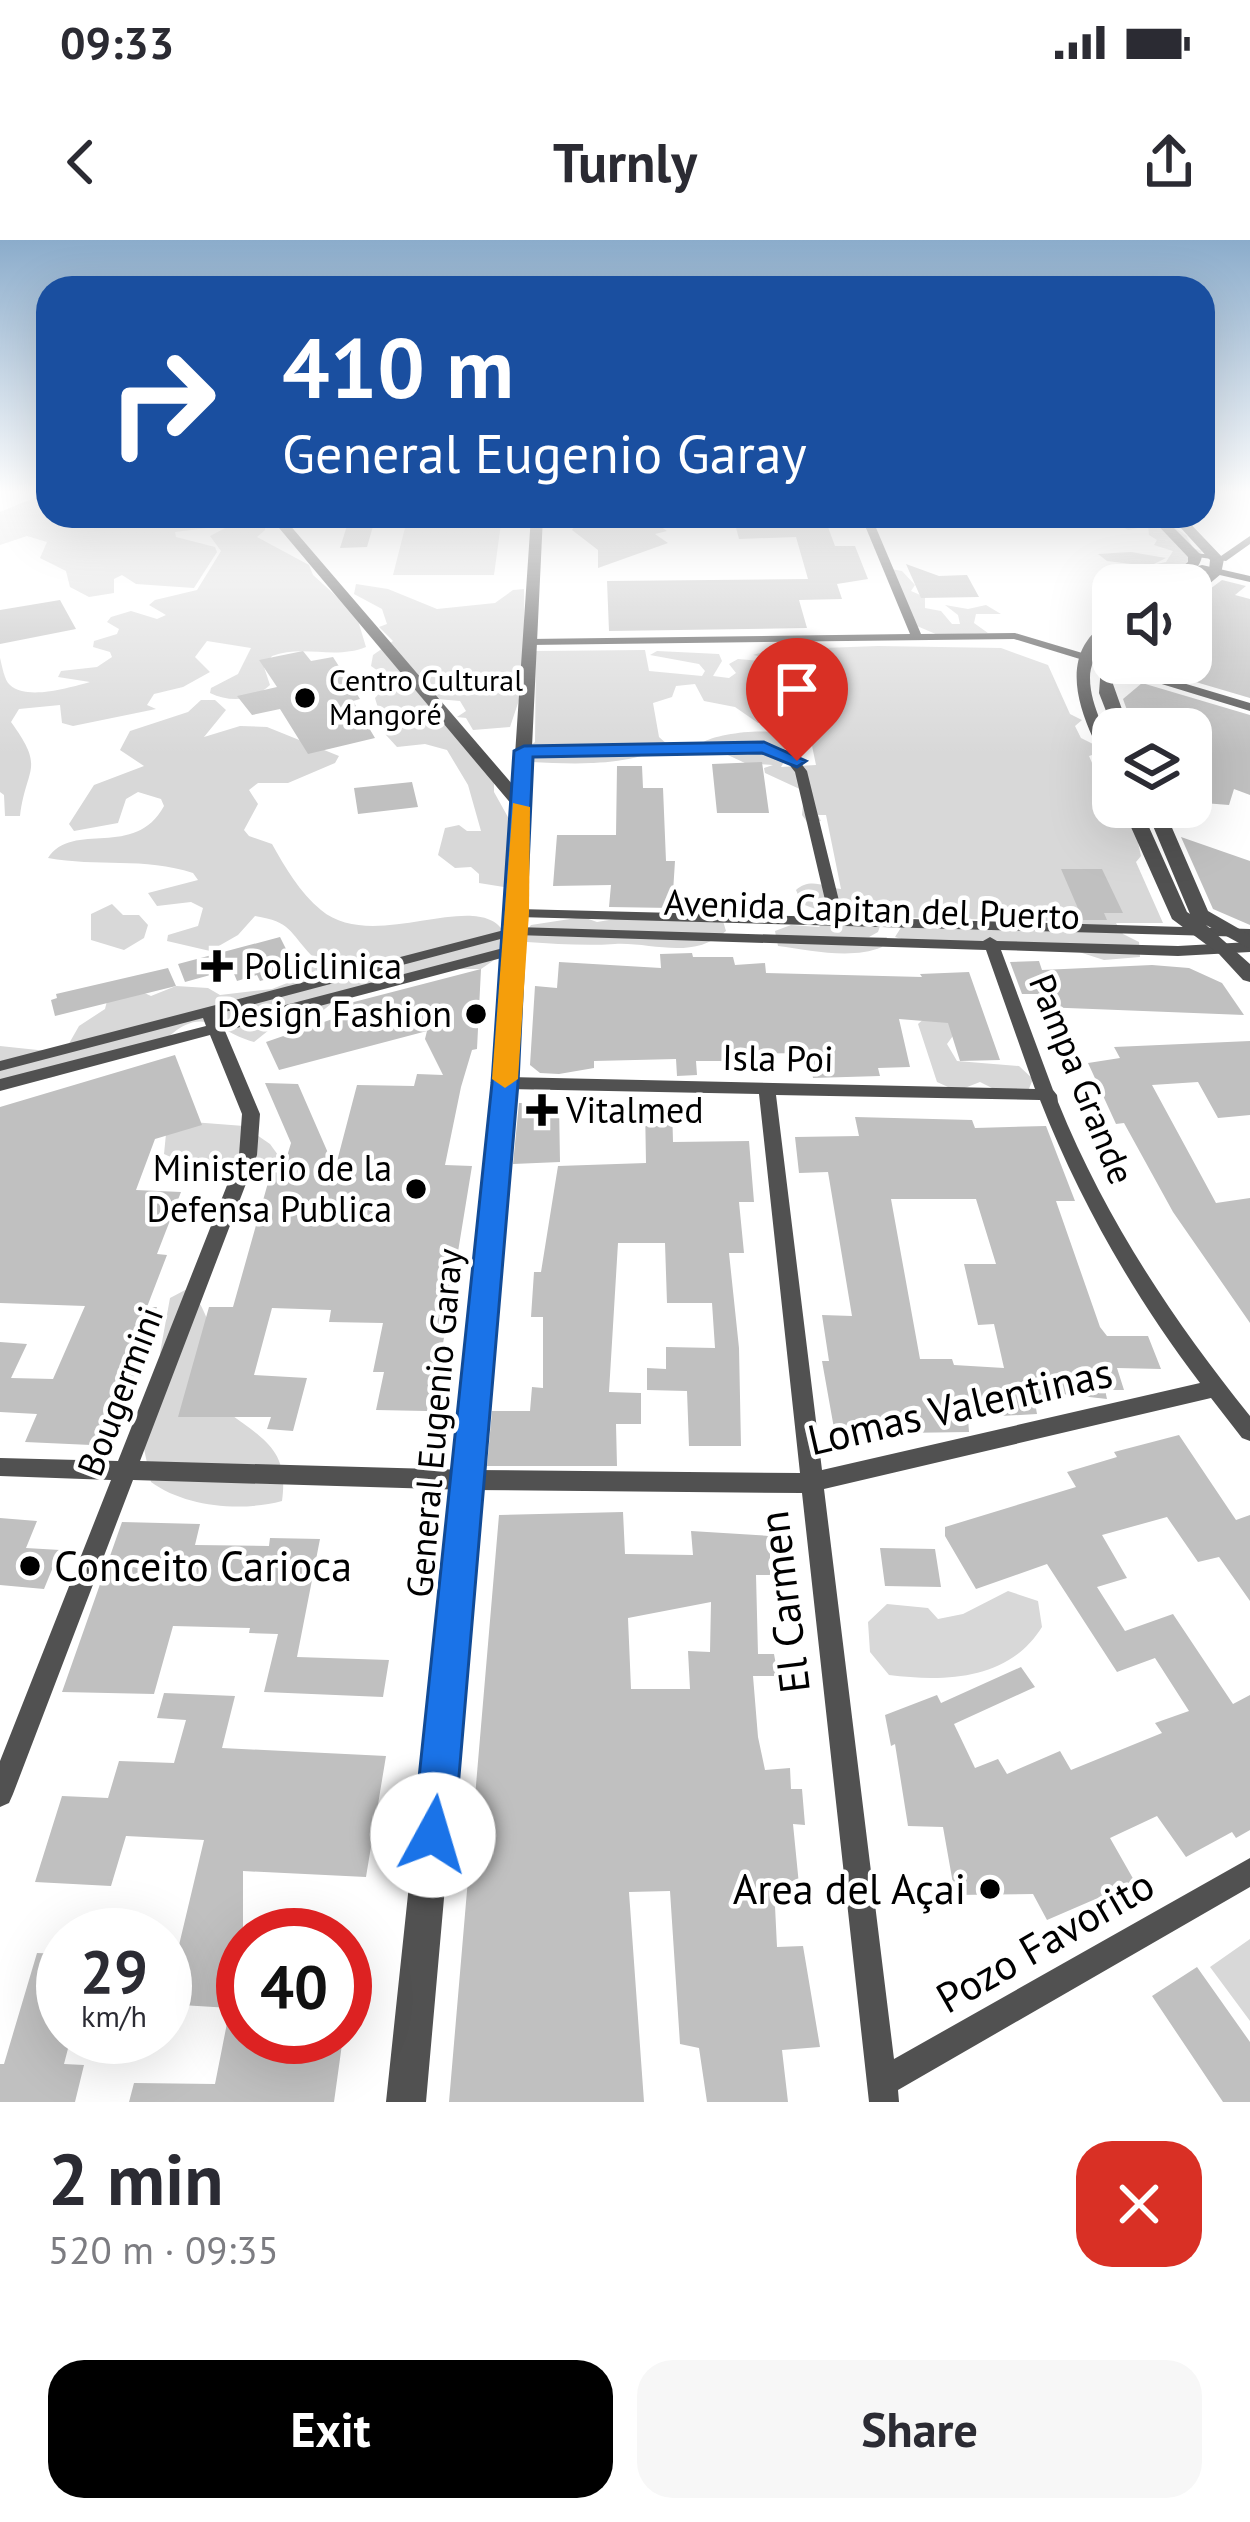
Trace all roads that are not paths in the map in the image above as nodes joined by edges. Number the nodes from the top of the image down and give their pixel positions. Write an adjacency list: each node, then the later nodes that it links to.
1 (329, 580): 13 (street)
2 (533, 580): 5 (street, General Eugenio Garay)
3 (893, 580): 4 (street)
4 (917, 637): 5 (street); 7 (street)
5 (529, 643): 12 (street, General Eugenio Garay)
6 (1092, 643): 7 (street)
7 (1082, 659): 8 (street); 11 (street)
8 (1092, 660)
9 (1180, 684): 10 (street)
10 (1250, 707)
11 (1092, 711)
12 (524, 751): 13 (street, General Eugenio Garay); 16 (street)
13 (520, 804): 19 (street, General Eugenio Garay)
14 (1140, 828): 18 (street, Avenida Capitan del Puerto)
15 (1163, 828): 21 (street, Avenida Capitan del Puerto)
16 (837, 921): 17 (street, Avenida Capitan del Puerto); 19 (street, Avenida Capitan del Puerto)
17 (984, 924): 18 (street, Avenida Capitan del Puerto); 23 (street, Pampa Grande)
18 (1194, 929): 21 (street, Avenida Capitan del Puerto)
19 (516, 932): 23 (street, Avenida Capitan del Puerto); 25 (street); 27 (street, General Eugenio Garay)
20 (1250, 933): 21 (street, Avenida Capitan del Puerto)
21 (1226, 940): 22 (street, Avenida Capitan del Puerto); 23 (street, Avenida Capitan del Puerto); 24 (street, Avenida Capitan del Puerto)
22 (1250, 945)
23 (992, 946): 30 (street, Pampa Grande)
24 (1250, 976)
25 (211, 1019): 26 (street); 28 (street); 34 (street, Bougermini)
26 (0, 1066)
27 (505, 1083): 29 (street, Isla Poi); 35 (street, General Eugenio Garay)
28 (0, 1084)
29 (767, 1091): 30 (street, Isla Poi); 36 (street, El Carmen)
30 (1049, 1095): 31 (street, Pampa Grande)
31 (1215, 1388): 32 (street, Pampa Grande); 36 (street, Lomas Valentinas)
32 (1250, 1432)
33 (0, 1467): 34 (street, Lomas Valentinas)
34 (123, 1472): 35 (street, Lomas Valentinas); 37 (street, Bougermini)
35 (469, 1480): 36 (street, Lomas Valentinas); 40 (street, General Eugenio Garay)
36 (808, 1483): 39 (street, El Carmen)
37 (0, 1794)
38 (1250, 1872): 39 (street, Pozo Favorito)
39 (883, 2092)
40 (406, 2102)

